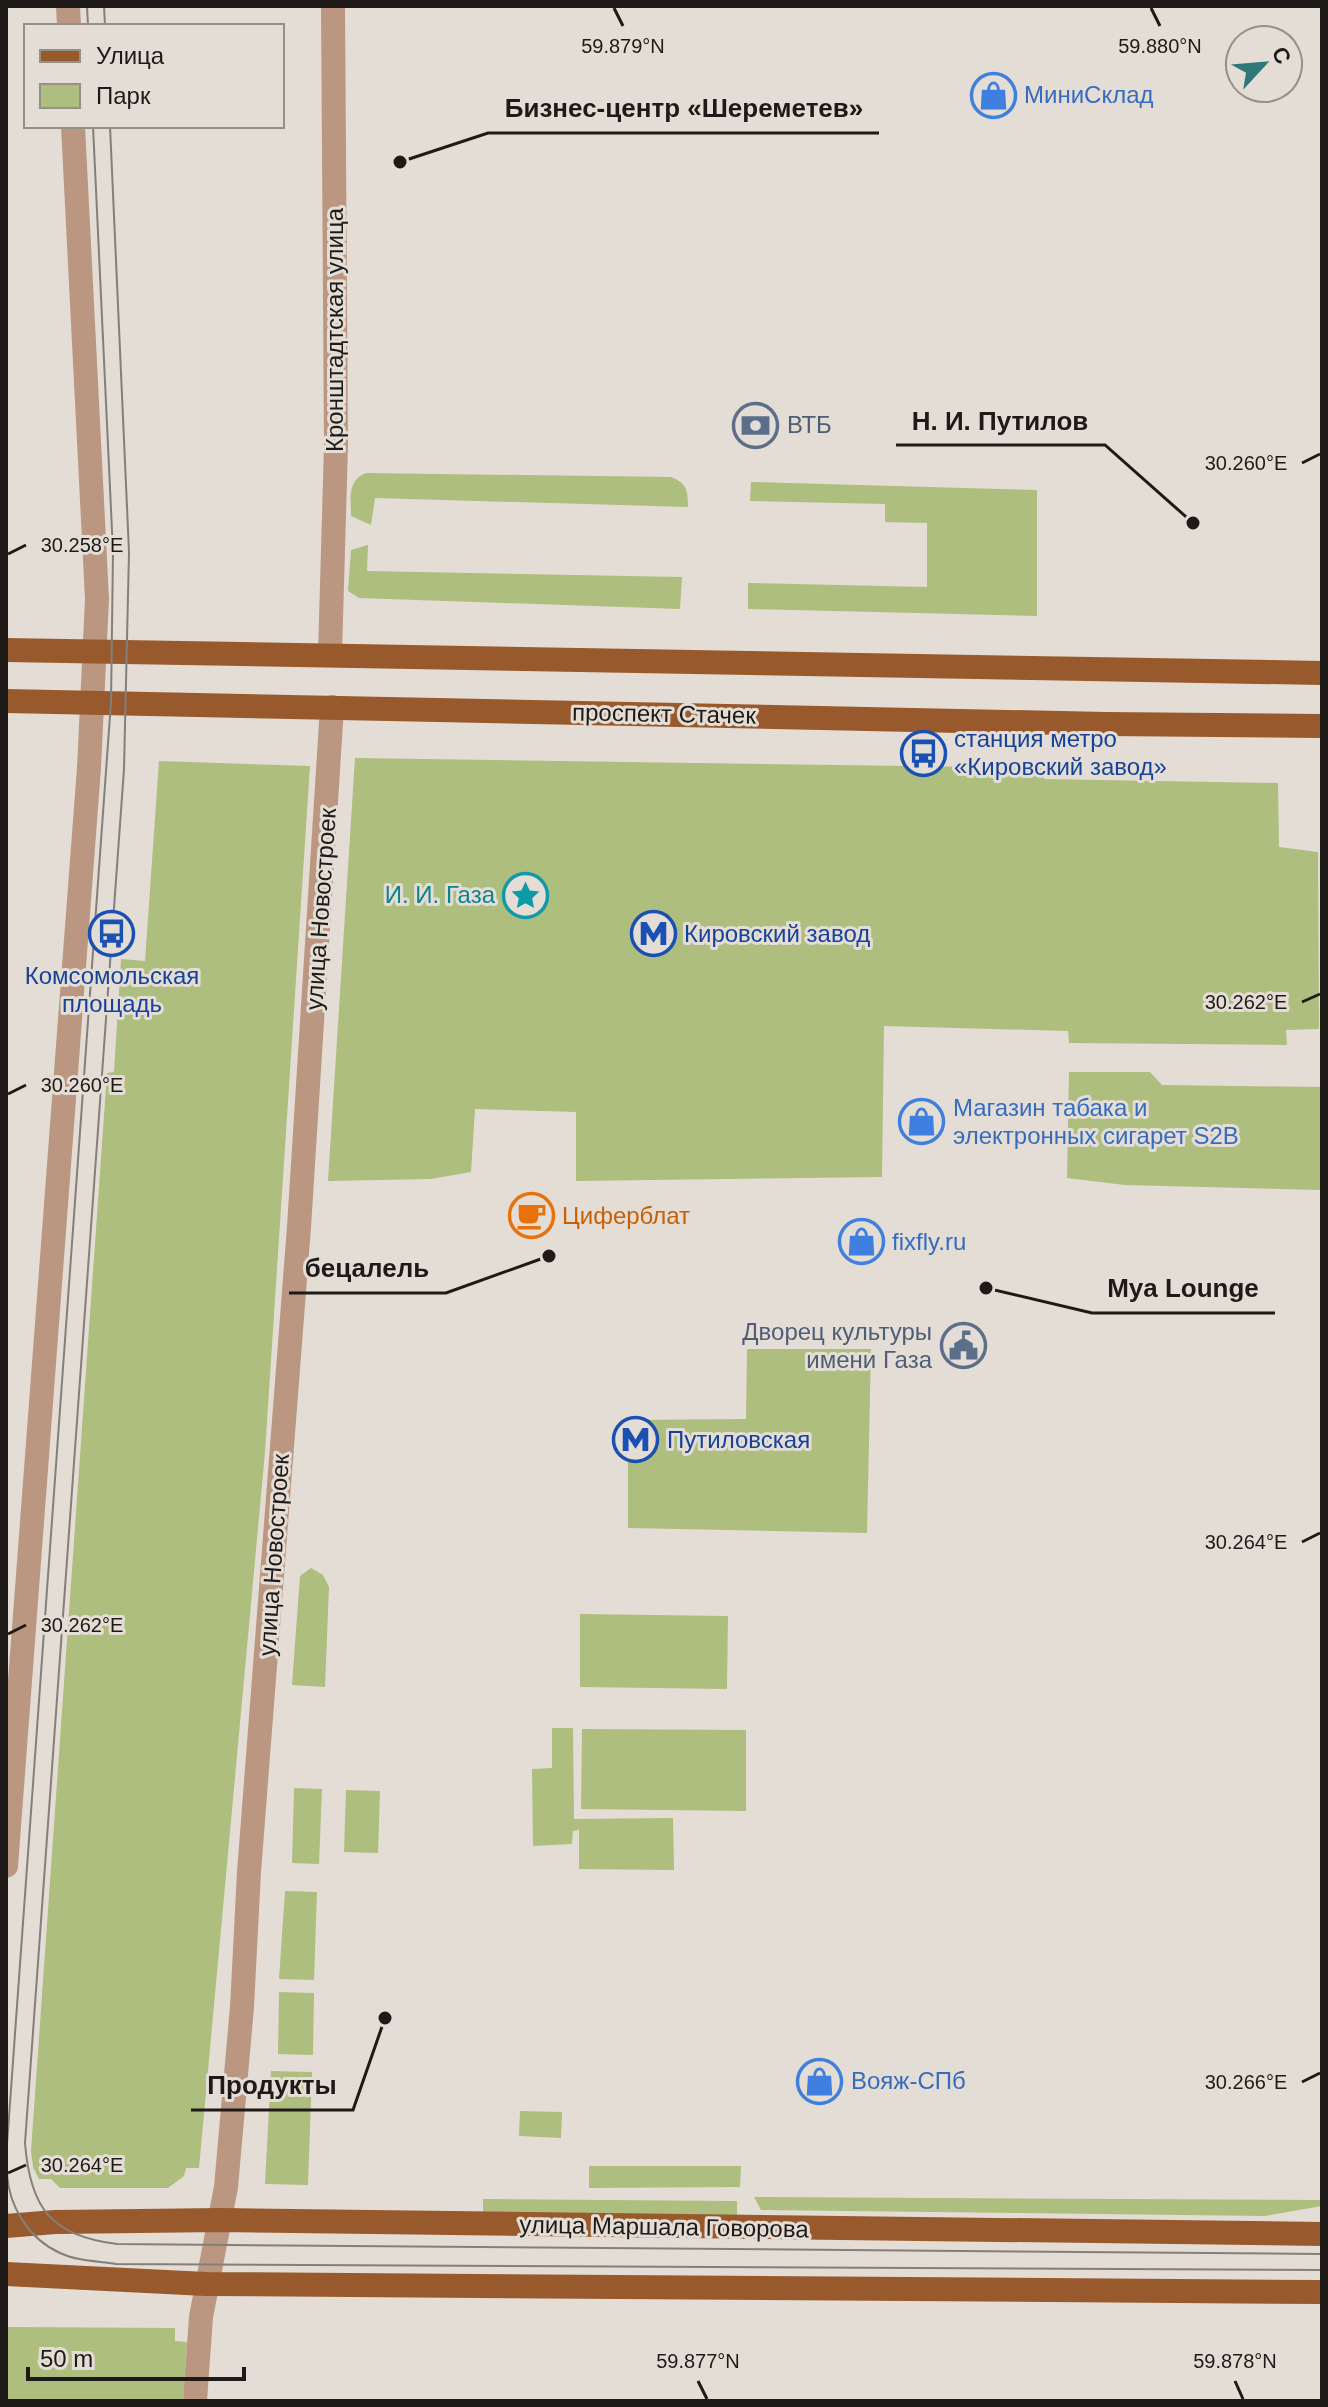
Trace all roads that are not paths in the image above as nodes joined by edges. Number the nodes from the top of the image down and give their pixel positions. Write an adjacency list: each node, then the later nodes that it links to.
1 (333, 6): 5 (street, Кронштадтская улица)
2 (73, 128): 4 (street)
3 (6, 650): 4 (main road)
4 (96, 652): 5 (main road); 8 (street)
5 (330, 654): 6 (main road)
6 (1322, 673)
7 (6, 701): 8 (main road, проспект Стачек)
8 (93, 702): 9 (main road, проспект Стачек); 11 (street)
9 (332, 707): 10 (main road, проспект Стачек); 12 (street, улица Новостроек)
10 (1322, 726)
11 (6, 1866)
12 (221, 2220): 13 (main road, улица Маршала Говорова); 14 (main road, улица Маршала Говорова); 16 (street, улица Новостроек)
13 (6, 2226)
14 (1322, 2234)
15 (6, 2274): 16 (main road)
16 (206, 2284): 17 (main road); 18 (street, улица Новостроек)
17 (1322, 2292)
18 (195, 2401)

